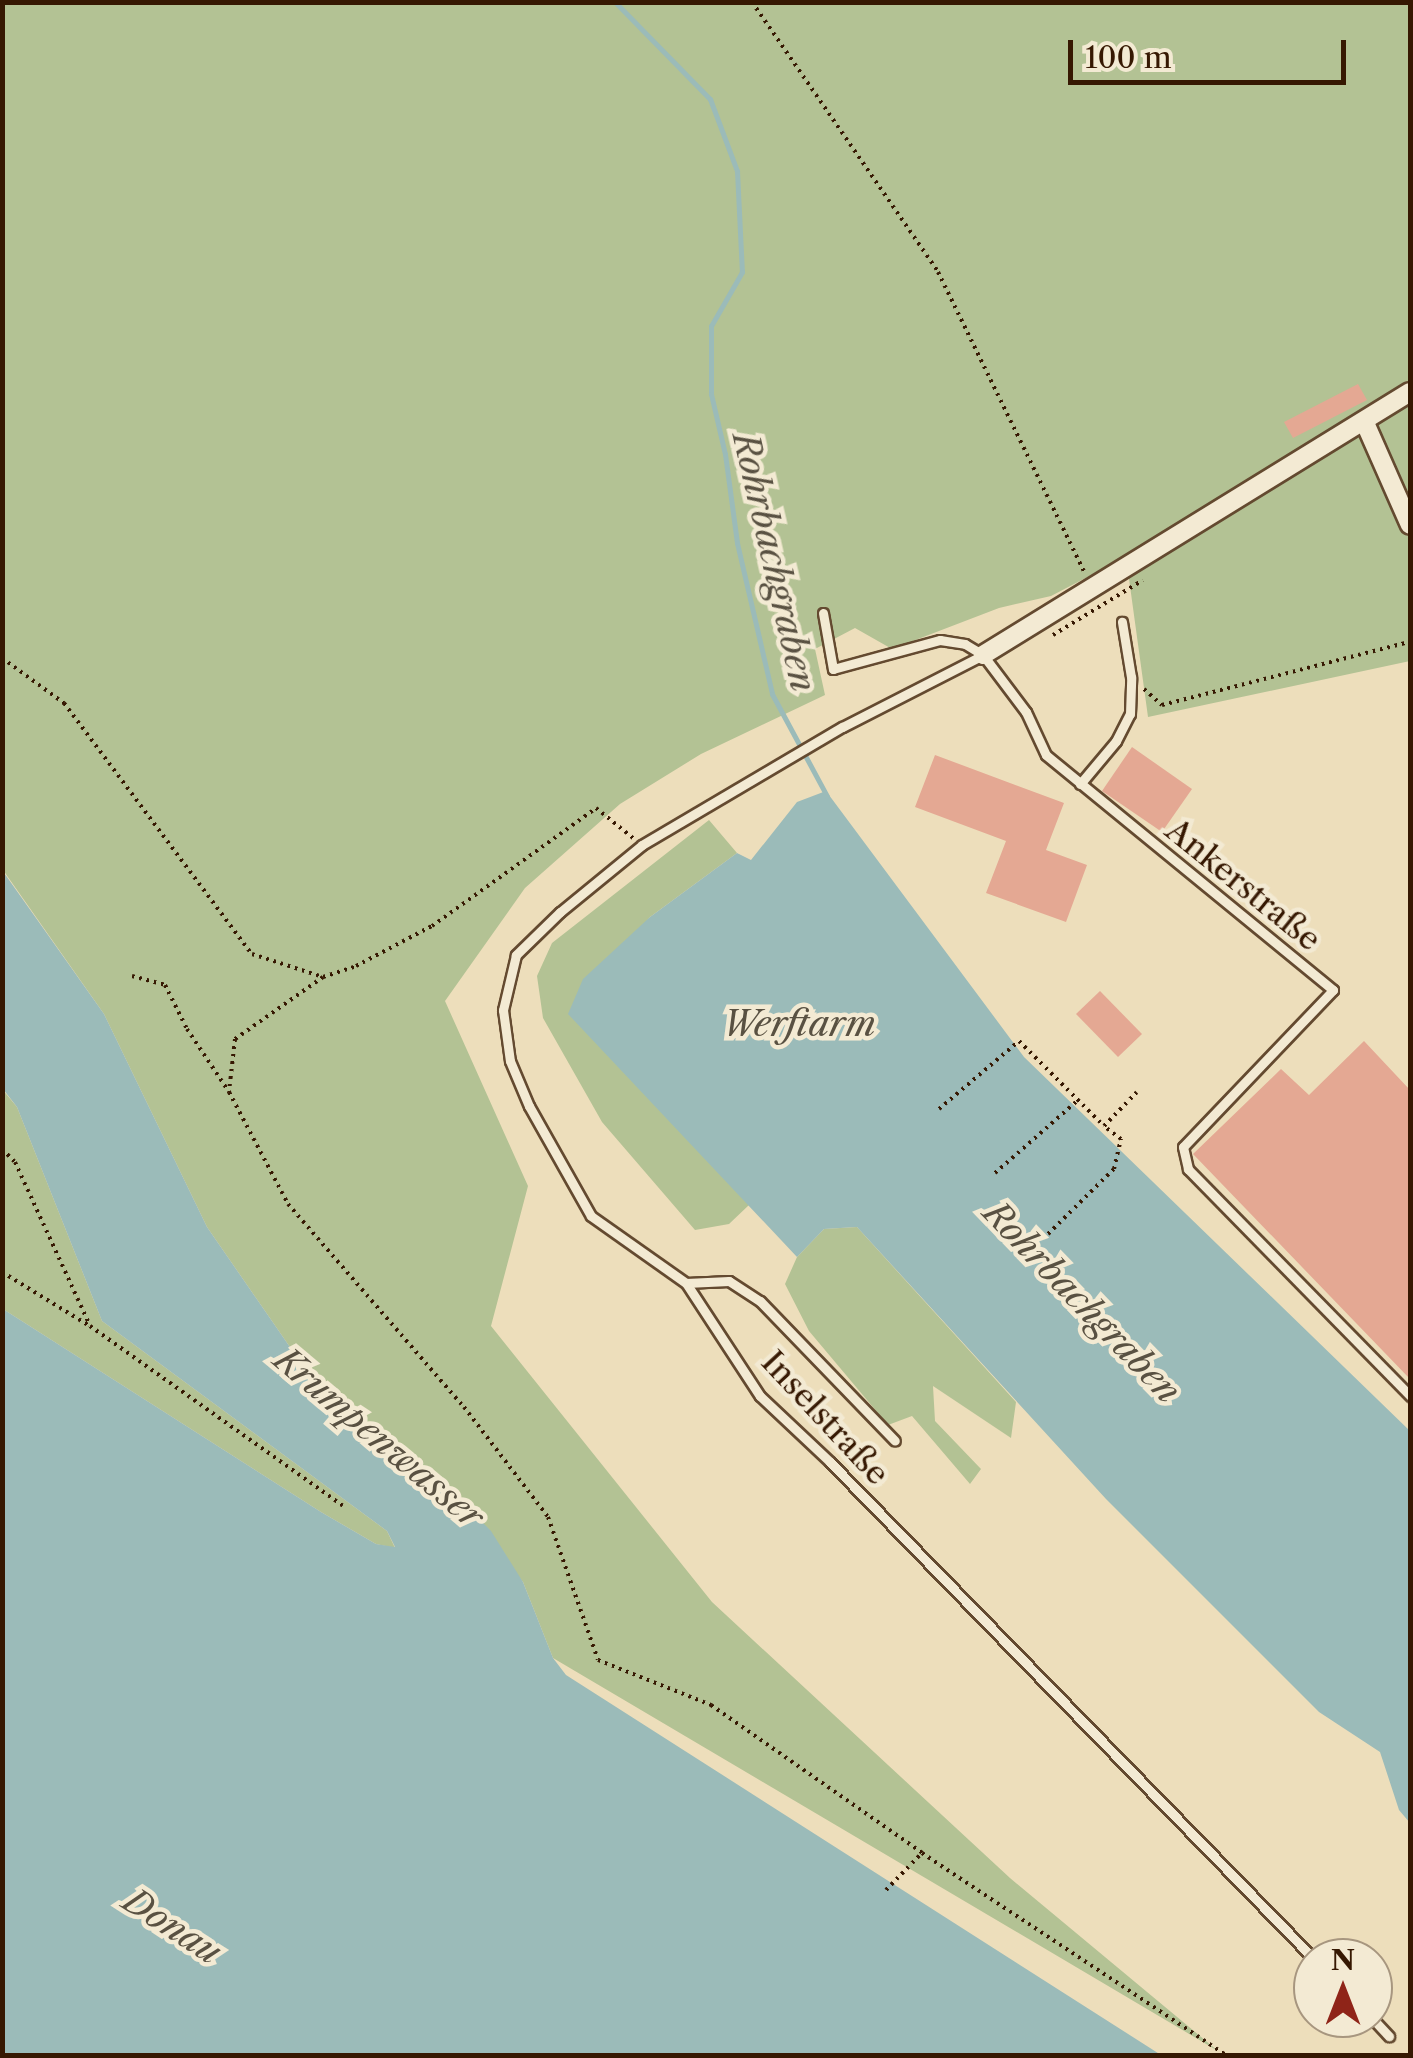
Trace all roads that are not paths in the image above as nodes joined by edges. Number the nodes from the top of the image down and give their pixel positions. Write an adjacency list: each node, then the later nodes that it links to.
1 (1410, 392): 2 (street)
2 (1365, 423): 3 (street); 6 (street)
3 (1410, 525)
4 (823, 612): 6 (lane)
5 (1122, 622): 7 (lane)
6 (983, 655): 7 (lane, Ankerstraße); 8 (lane, Inselstraße)
7 (1080, 784): 9 (lane, Ankerstraße)
8 (686, 1283): 10 (lane); 11 (lane, Inselstraße)
9 (1410, 1396)
10 (895, 1440)
11 (1294, 1938)

